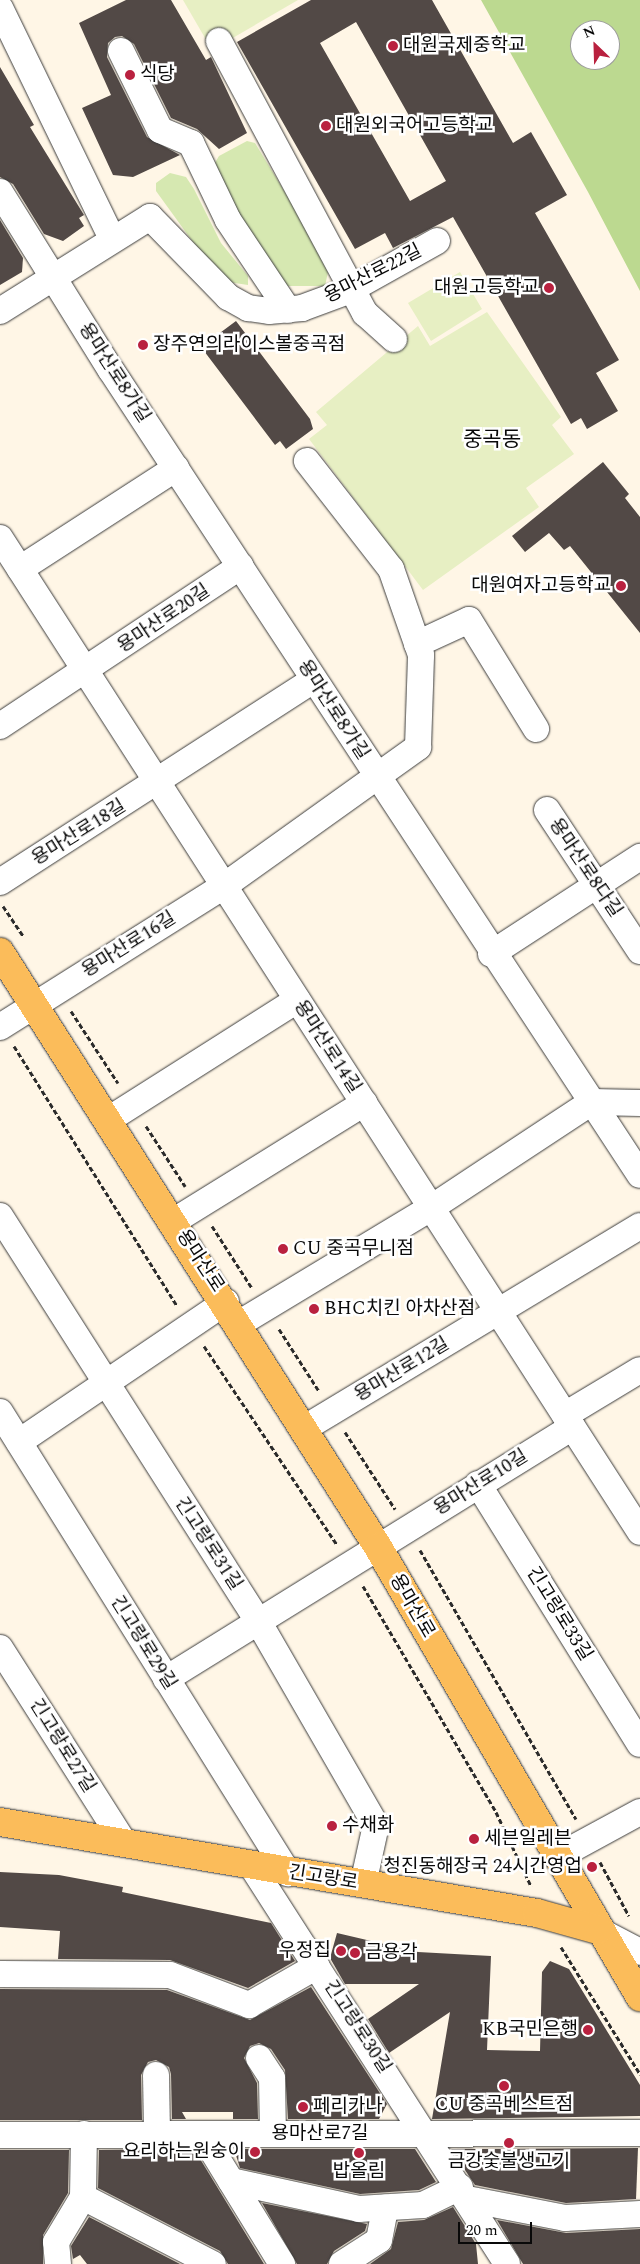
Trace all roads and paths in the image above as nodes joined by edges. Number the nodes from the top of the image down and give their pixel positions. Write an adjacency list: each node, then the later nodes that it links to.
1 (0, 8): 5 (street)
2 (219, 41): 8 (street)
3 (121, 51): 9 (street)
4 (0, 192): 7 (street)
5 (112, 239): 7 (street, 용마산로22길); 9 (street, 용마산로22길)
6 (437, 241): 8 (street, 용마산로22길)
7 (53, 278): 10 (street, 용마산로22길); 13 (street, 용마산로8가길)
8 (352, 288): 9 (street, 용마산로22길); 11 (street)
9 (288, 310)
10 (0, 311)
11 (394, 338)
12 (307, 461): 17 (street, 용마산로16길)
13 (176, 468): 15 (street, 용마산로8가길); 16 (street)
14 (0, 538): 16 (street)
15 (241, 566): 18 (street, 용마산로20길); 19 (street, 용마산로8가길)
16 (20, 569): 18 (street)
17 (417, 644): 21 (street); 22 (street, 용마산로16길)
18 (86, 672): 20 (street, 용마산로20길); 23 (street)
19 (313, 680): 22 (street, 용마산로8가길); 23 (street, 용마산로18길)
20 (0, 726)
21 (536, 729)
22 (378, 779): 28 (street, 용마산로16길); 31 (street, 용마산로8가길)
23 (158, 784): 26 (street, 용마산로18길); 28 (street)
24 (546, 810): 27 (street, 용마산로8다길)
25 (640, 857): 27 (street)
26 (0, 882)
27 (596, 885): 29 (street, 용마산로8다길); 31 (street)
28 (224, 886): 32 (street, 용마산로14길); 33 (street, 용마산로16길)
29 (640, 951)
30 (0, 952): 33 (main road, 용마산로)
31 (491, 954): 35 (street, 용마산로8가길)
32 (297, 1000): 36 (street, 용마산로14길); 38 (street)
33 (34, 1005): 34 (street, 용마산로16길); 38 (main road, 용마산로)
34 (1, 1026): 46 (path)
35 (592, 1102): 37 (street); 39 (street, 용마산로8가길); 40 (street)
36 (364, 1103): 40 (street, 용마산로14길); 42 (street, 용마산로)
37 (640, 1104)
38 (108, 1120): 42 (main road, 용마산로)
39 (640, 1175)
40 (431, 1208): 44 (street); 45 (street)
41 (0, 1216): 48 (street, 긴고랑로31길)
42 (174, 1221): 44 (main road, 용마산로)
43 (640, 1226): 45 (street, 용마산로12길)
44 (233, 1312): 46 (street); 51 (main road, 용마산로)
45 (499, 1313): 50 (street); 51 (street, 용마산로12길)
46 (190, 1326): 48 (street); 56 (path)
47 (640, 1370): 50 (street, 용마산로10길)
48 (106, 1383): 52 (street); 57 (street, 긴고랑로31길)
49 (0, 1412): 52 (street, 긴고랑로29길)
50 (568, 1421): 53 (street, 용마산로10길); 54 (street)
51 (305, 1428): 55 (main road, 용마산로)
52 (19, 1442): 59 (street, 긴고랑로29길)
53 (478, 1484): 55 (street, 용마산로10길); 60 (street, 긴고랑로33길)
54 (640, 1532)
55 (378, 1547): 56 (street, 용마산로10길); 64 (main road, 용마산로)
56 (350, 1564): 57 (street, 용마산로10길); 68 (path)
57 (258, 1621): 59 (street, 용마산로10길); 67 (street, 긴고랑로31길)
58 (0, 1648): 63 (street, 긴고랑로27길)
59 (166, 1679): 66 (street, 긴고랑로29길)
60 (640, 1744)
61 (640, 1812): 64 (street)
62 (0, 1822): 63 (main road, 긴고랑로)
63 (125, 1844): 65 (main road, 긴고랑로)
64 (557, 1857): 69 (main road, 용마산로)
65 (253, 1868): 66 (main road, 긴고랑로); 71 (street, 긴고랑로30길)
66 (288, 1873): 67 (main road, 긴고랑로)
67 (363, 1884): 68 (main road, 긴고랑로)
68 (545, 1916): 69 (main road, 긴고랑로); 75 (path)
69 (598, 1930): 70 (street, 긴고랑로); 73 (main road, 용마산로)
70 (640, 1952)
71 (317, 1966): 72 (street); 82 (street, 긴고랑로30길)
72 (0, 1974)
73 (640, 1997)
74 (259, 2058): 81 (street)
75 (640, 2074)
76 (156, 2075): 79 (street)
77 (640, 2133): 82 (street, 용마산로7길)
78 (84, 2134): 79 (street, 용마산로7길); 83 (street, 용마산로7길); 86 (street)
79 (157, 2134): 80 (street, 용마산로7길)
80 (202, 2134): 81 (street, 용마산로7길); 84 (street)
81 (273, 2134): 82 (street, 용마산로7길)
82 (427, 2134): 85 (street, 긴고랑로30길)
83 (0, 2135)
84 (231, 2181): 87 (street); 91 (street)
85 (463, 2193): 87 (street); 88 (street); 93 (street, 긴고랑로30길)
86 (83, 2196): 89 (street); 90 (street)
87 (385, 2208): 92 (street)
88 (640, 2214)
89 (58, 2264)
90 (213, 2264)
91 (282, 2264)
92 (342, 2264)
93 (507, 2264)

